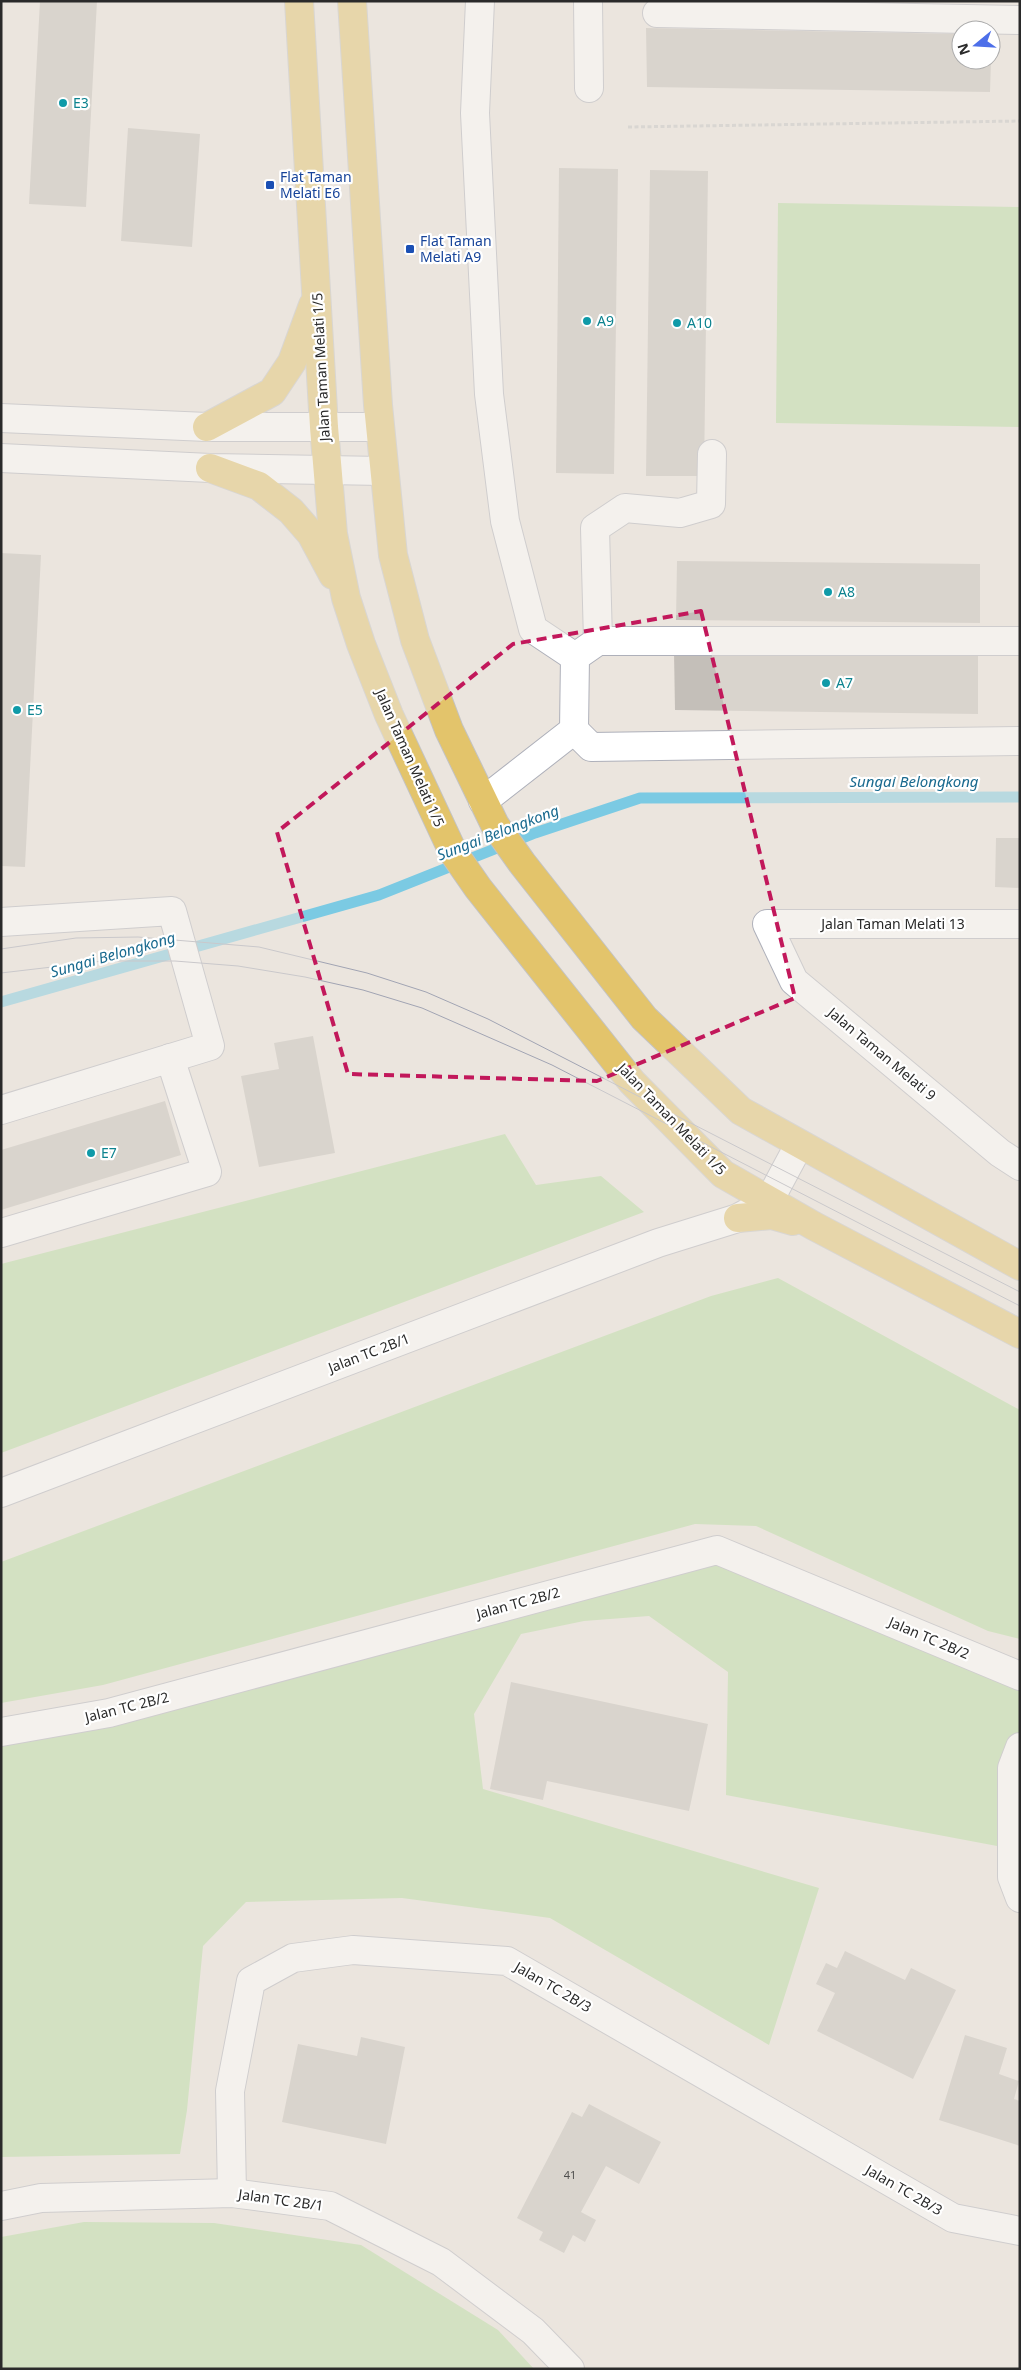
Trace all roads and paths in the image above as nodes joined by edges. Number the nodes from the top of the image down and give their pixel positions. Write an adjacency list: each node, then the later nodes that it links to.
1 (299, 1): 10 (main road, Jalan Taman Melati 1/5)
2 (352, 1): 14 (main road)
3 (480, 1): 23 (street)
4 (588, 1): 7 (street)
5 (657, 14): 6 (street)
6 (1020, 20)
7 (589, 88)
8 (1020, 122): 9 (path)
9 (628, 127)
10 (317, 293): 12 (main road); 13 (main road, Jalan Taman Melati 1/5)
11 (1, 418): 12 (street)
12 (207, 427): 13 (street)
13 (324, 427): 14 (street); 19 (main road, Jalan Taman Melati 1/5)
14 (380, 428): 18 (main road)
15 (712, 454): 21 (street)
16 (1, 458): 17 (street)
17 (210, 468): 19 (street); 20 (main road)
18 (383, 471): 19 (street); 26 (main road)
19 (328, 472): 20 (main road, Jalan Taman Melati 1/5)
20 (346, 598): 34 (main road, Jalan Taman Melati 1/5)
21 (598, 641): 22 (street); 23 (street)
22 (1020, 641)
23 (575, 657): 24 (street)
24 (574, 730): 25 (street); 26 (street)
25 (1020, 741)
26 (483, 801): 32 (main road)
27 (1, 922): 30 (street)
28 (767, 924): 29 (street, Jalan Taman Melati 13); 33 (street, Jalan Taman Melati 9)
29 (1020, 924)
30 (170, 1058): 31 (street); 38 (street)
31 (1, 1110)
32 (800, 1145): 35 (street); 39 (main road)
33 (1020, 1166)
34 (730, 1179): 35 (main road, Jalan Taman Melati 1/5); 36 (main road)
35 (769, 1201): 36 (street, Jalan TC 2B/1); 37 (main road, Jalan Taman Melati 1/5)
36 (728, 1222): 37 (main road); 41 (street, Jalan TC 2B/1)
37 (814, 1226): 40 (main road, Jalan Taman Melati 1/5)
38 (1, 1234)
39 (1020, 1266)
40 (1020, 1334)
41 (1, 1493)
42 (1020, 1676): 43 (street, Jalan TC 2B/2)
43 (1, 1732)
44 (1020, 1747): 45 (street)
45 (1020, 1898)
46 (232, 2192): 47 (street, Jalan TC 2B/1); 48 (street, Jalan TC 2B/3); 49 (street, Jalan TC 2B/1)
47 (1, 2206)
48 (1020, 2231)
49 (570, 2369)

